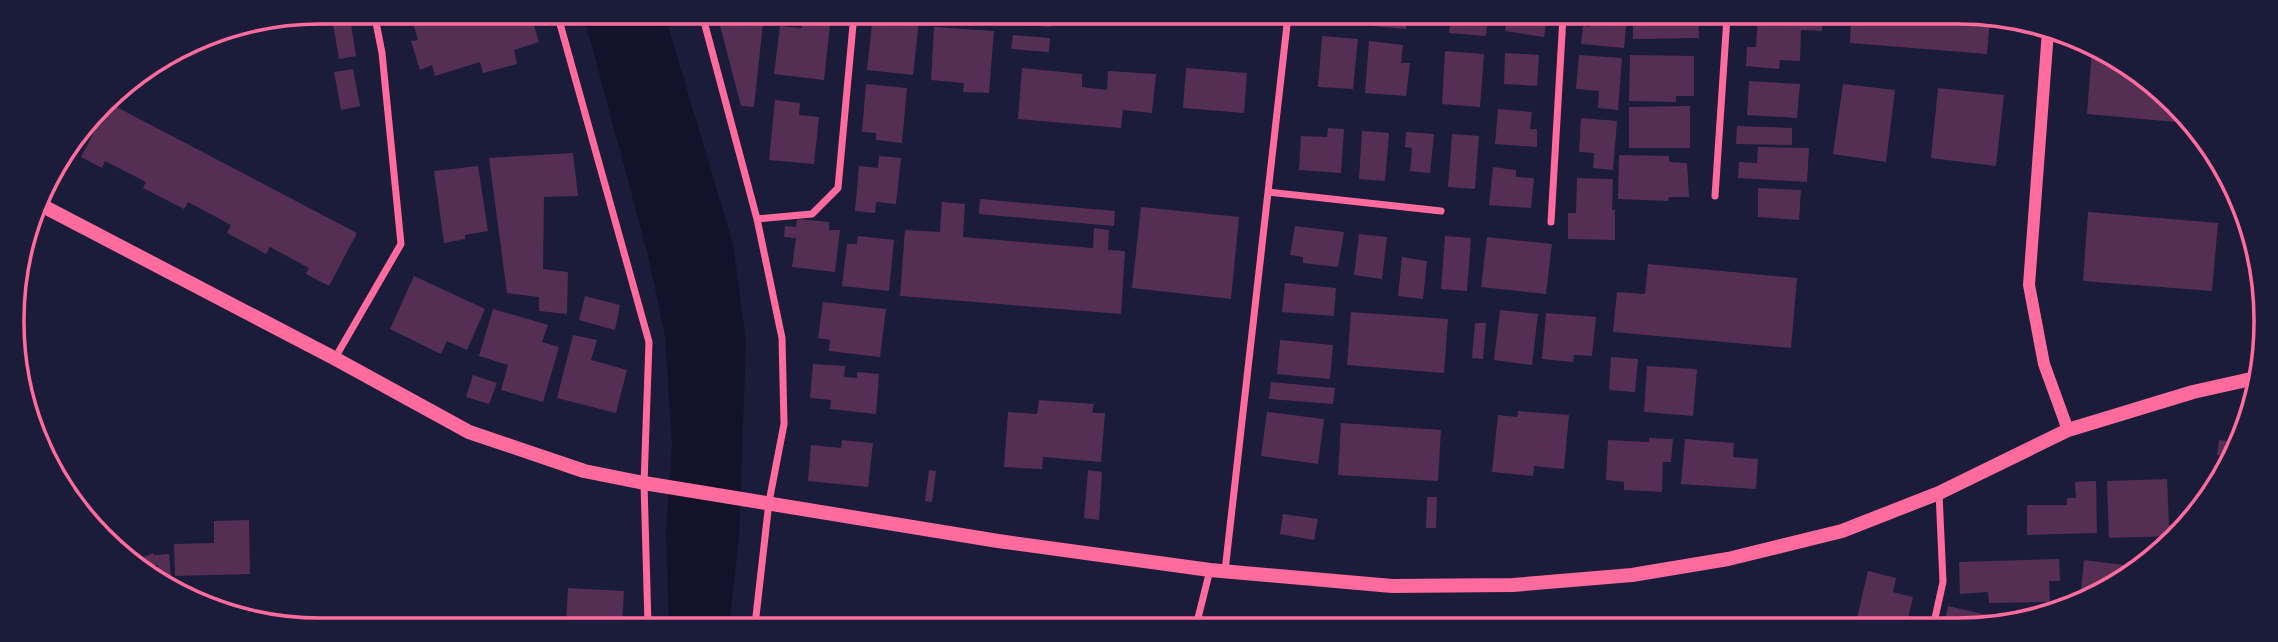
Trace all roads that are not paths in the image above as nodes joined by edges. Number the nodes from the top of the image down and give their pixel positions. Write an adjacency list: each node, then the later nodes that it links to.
1 (376, 24): 15 (street)
2 (560, 24): 18 (street)
3 (705, 24): 13 (street)
4 (853, 24): 13 (street)
5 (1287, 24): 9 (street)
6 (1563, 24): 14 (street)
7 (1727, 24): 10 (street)
8 (2047, 39): 17 (street)
9 (1268, 192): 12 (street); 22 (street)
10 (1715, 196)
11 (47, 208): 15 (main road)
12 (1441, 211)
13 (757, 219): 20 (street)
14 (1551, 222)
15 (334, 358): 18 (main road)
16 (2248, 380): 17 (main road)
17 (2068, 430): 19 (main road)
18 (644, 483): 20 (main road); 23 (street)
19 (1939, 493): 22 (main road); 26 (street)
20 (769, 502): 21 (main road); 24 (street)
21 (1209, 570): 22 (main road); 25 (street)
22 (1225, 571)
23 (648, 618)
24 (756, 618)
25 (1198, 618)
26 (1935, 618)

